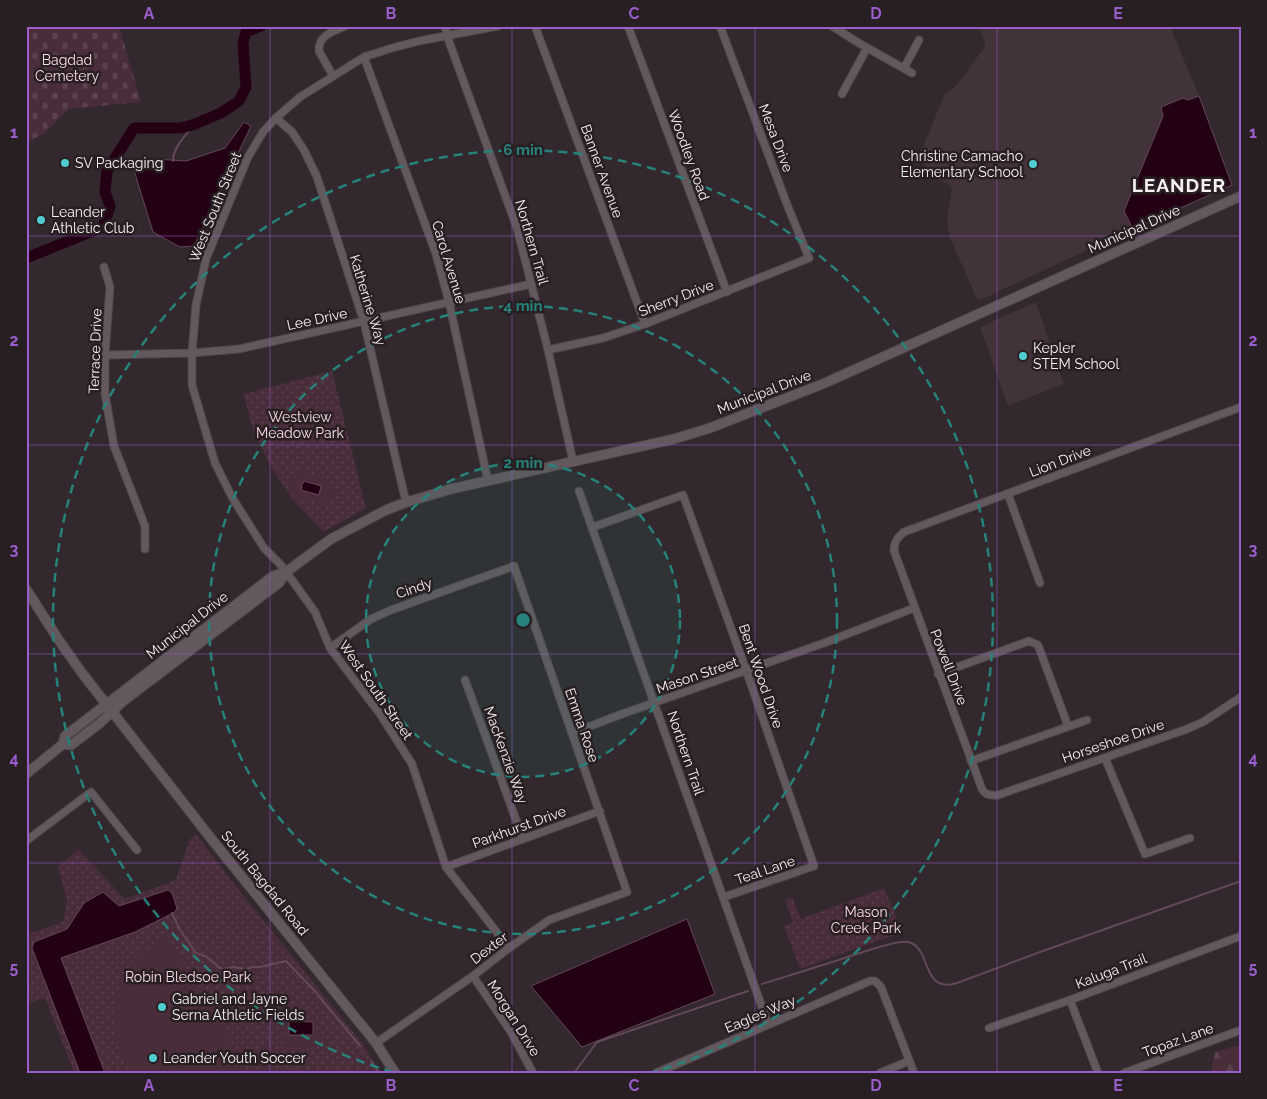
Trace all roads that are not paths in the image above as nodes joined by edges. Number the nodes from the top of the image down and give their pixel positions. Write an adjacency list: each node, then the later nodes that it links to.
1 (345, 26): 14 (street)
2 (445, 26): 8 (street, Northern Trail)
3 (498, 26): 8 (street, West South Street)
4 (535, 26): 24 (street, Banner Avenue)
5 (628, 26): 21 (street, Woodley Road)
6 (720, 26): 18 (street, Mesa Drive)
7 (832, 26): 10 (street)
8 (447, 36): 11 (street, West South Street); 20 (street, Northern Trail)
9 (919, 40): 12 (street)
10 (868, 48): 12 (street); 15 (street)
11 (364, 57): 14 (street, West South Street); 22 (street, Carol Avenue)
12 (904, 68): 13 (street)
13 (912, 73)
14 (333, 76): 16 (street, West South Street)
15 (842, 94)
16 (276, 118): 23 (street, Katherine Way); 26 (street, West South Street)
17 (1241, 196): 29 (street, Municipal Drive)
18 (810, 258): 21 (street, Sherry Drive)
19 (104, 268): 27 (street, Terrace Drive)
20 (531, 284): 22 (street, Lee Drive); 25 (street, Northern Trail)
21 (727, 292): 24 (street, Sherry Drive)
22 (449, 302): 23 (street, Lee Drive); 30 (street, Carol Avenue)
23 (364, 322): 26 (street, Lee Drive); 33 (street, Katherine Way)
24 (645, 324): 25 (street, Sherry Drive)
25 (548, 350): 29 (street, Northern Trail)
26 (192, 352): 27 (street, Lee Drive); 38 (street, West South Street)
27 (105, 355): 36 (street, Terrace Drive)
28 (1241, 407): 32 (street, Lion Drive)
29 (573, 461): 30 (street, Municipal Drive)
30 (488, 481): 33 (street, Municipal Drive)
31 (580, 491): 34 (street, Northern Trail)
32 (1008, 494): 35 (street, Lion Drive); 39 (street)
33 (407, 502): 38 (street, Municipal Drive)
34 (593, 527): 43 (street, Bent Wood Drive); 47 (street, Northern Trail)
35 (894, 545): 41 (street, Powell Drive)
36 (145, 549)
37 (514, 566): 42 (street, Cindy); 51 (street, Emma Rose)
38 (286, 572): 42 (street, West South Street); 48 (street, Municipal Drive)
39 (1040, 583)
40 (26, 589): 48 (street, South Bagdad Road)
41 (914, 608): 43 (street, Mason Street); 44 (street, Powell Drive)
42 (330, 648): 62 (street, West South Street)
43 (746, 670): 47 (street, Mason Street); 61 (street, Bent Wood Drive)
44 (938, 674): 50 (street); 53 (street, Powell Drive)
45 (465, 680): 58 (street, MacKenzie Way)
46 (1241, 697): 52 (street, Horseshoe Drive)
47 (655, 702): 51 (street, Mason Street); 64 (street, Northern Trail)
48 (110, 708): 54 (street, Municipal Drive); 72 (street, South Bagdad Road)
49 (1087, 720): 50 (street)
50 (1068, 726): 53 (street)
51 (572, 733): 56 (street, Emma Rose)
52 (1105, 758): 55 (street, Horseshoe Drive); 57 (street)
53 (971, 761): 55 (street, Powell Drive)
54 (26, 774)
55 (988, 795)
56 (600, 812): 58 (street, Parkhurst Drive); 63 (street, Emma Rose)
57 (1190, 838)
58 (523, 839): 62 (street, Parkhurst Drive)
59 (26, 841): 60 (street)
60 (137, 850)
61 (814, 866): 64 (street, Teal Lane)
62 (446, 867): 66 (street, West South Street)
63 (627, 892): 66 (street, Dexter)
64 (724, 897): 69 (street, Northern Trail)
65 (1241, 936): 68 (street, Kaluga Trail)
66 (509, 948): 67 (street, Dexter)
67 (473, 976): 72 (street, Dexter); 75 (street, Morgan Drive)
68 (1070, 1000): 70 (street, Kaluga Trail); 79 (street)
69 (768, 1024): 73 (street, Eagles Way); 76 (street, Eagles Way)
70 (990, 1028)
71 (1241, 1030): 80 (street, Topaz Lane)
72 (376, 1043): 74 (street, South Bagdad Road)
73 (909, 1060): 77 (street); 78 (street)
74 (395, 1073)
75 (533, 1073)
76 (656, 1073)
77 (880, 1073)
78 (914, 1073)
79 (1098, 1073)
80 (1124, 1073)

